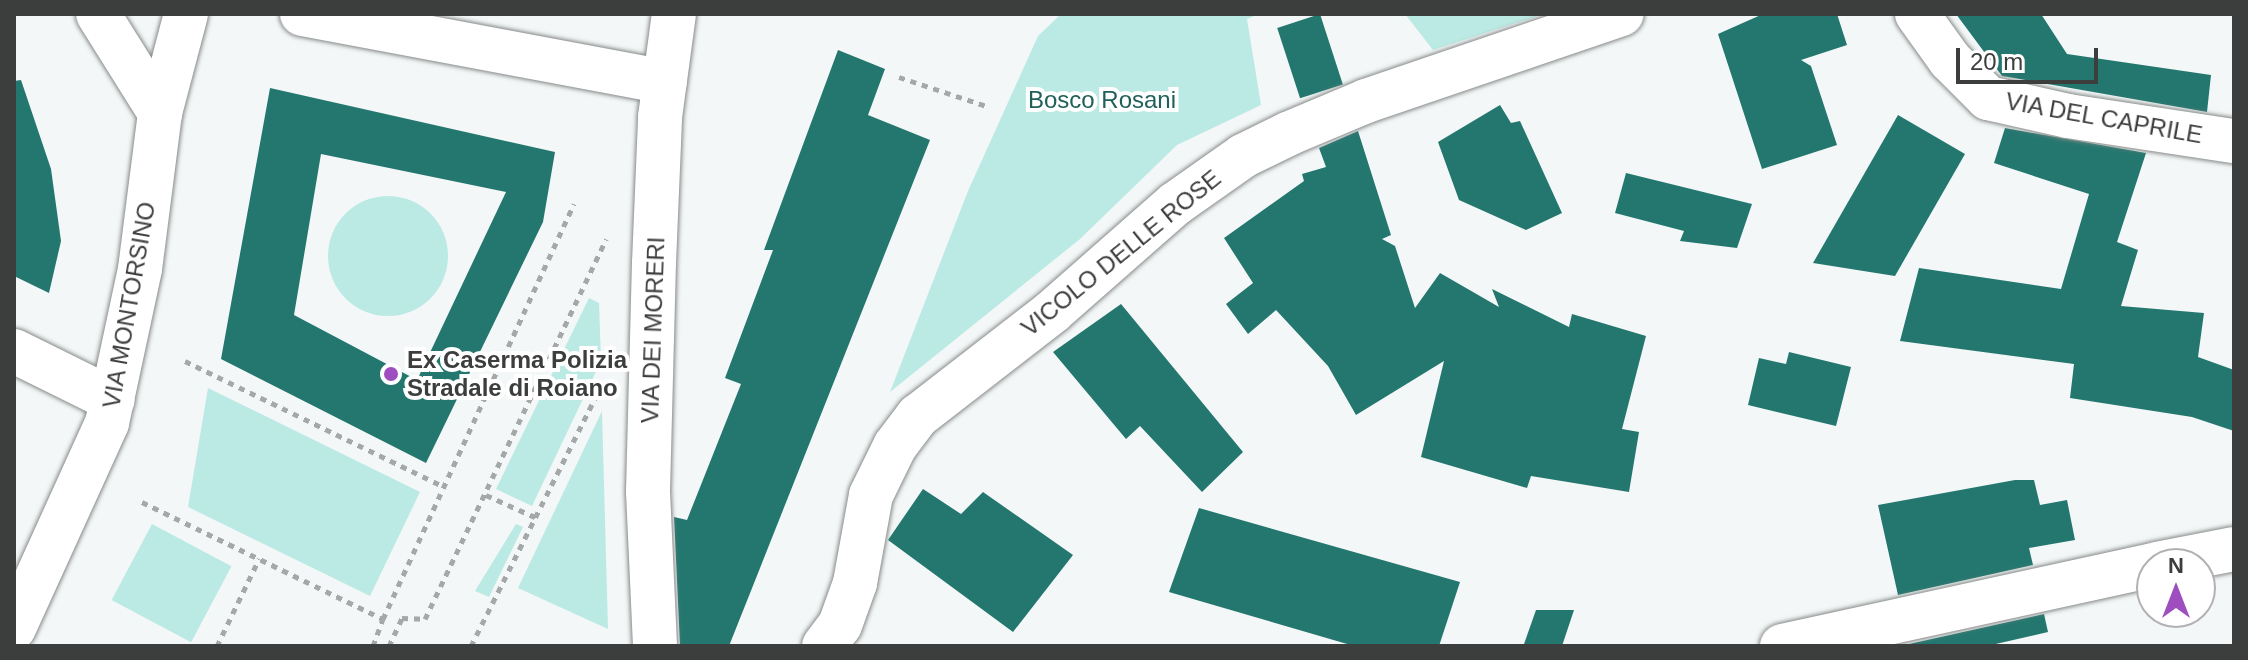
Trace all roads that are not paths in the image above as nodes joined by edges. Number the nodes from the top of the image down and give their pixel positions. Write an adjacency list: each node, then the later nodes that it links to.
1 (98, 14): 8 (street)
2 (186, 14): 8 (street, VIA MONTORSINO)
3 (302, 14): 7 (street)
4 (674, 14): 7 (street, VIA DEI MORERI)
5 (1622, 14): 15 (street, VICOLO DELLE ROSE)
6 (1917, 14): 9 (street, VIA DEL CAPRILE)
7 (665, 82): 14 (street, VIA DEI MORERI)
8 (160, 113): 11 (street, VIA MONTORSINO)
9 (2234, 141)
10 (14, 351): 11 (street)
11 (113, 400): 13 (street, VIA MONTORSINO)
12 (2136, 568): 16 (street)
13 (14, 628)
14 (655, 646)
15 (824, 646)
16 (1782, 646)

